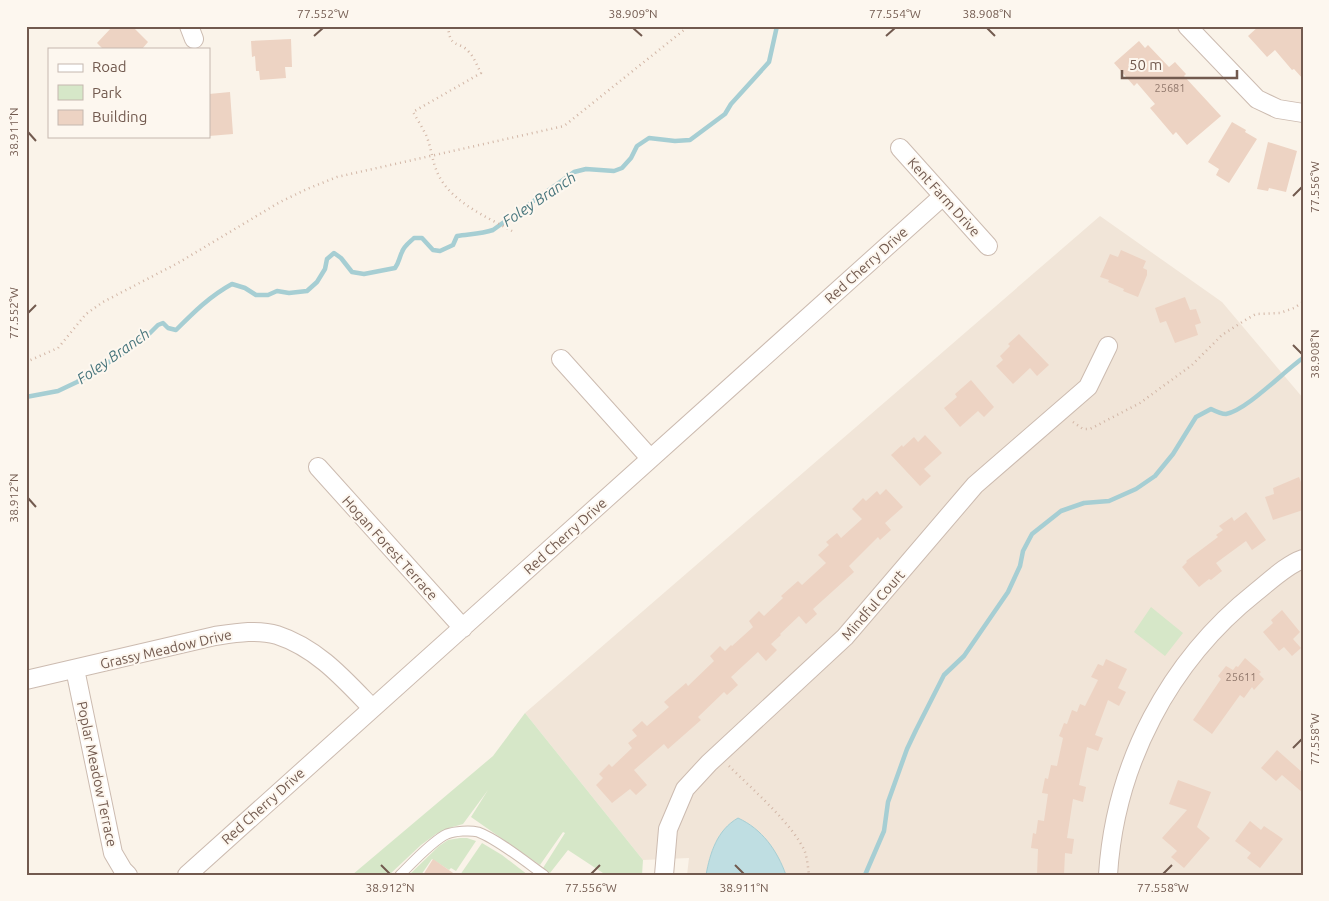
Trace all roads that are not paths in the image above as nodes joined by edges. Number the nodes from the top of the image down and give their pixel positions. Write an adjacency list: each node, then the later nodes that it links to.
1 (1187, 26): 2 (street)
2 (1303, 113)
3 (900, 148): 4 (street, Kent Farm Drive)
4 (943, 196): 5 (street, Kent Farm Drive); 8 (street, Red Cherry Drive)
5 (988, 246)
6 (1108, 346): 19 (street, Mindful Court)
7 (561, 359): 8 (street)
8 (650, 458): 11 (street, Red Cherry Drive)
9 (318, 467): 11 (street, Hogan Forest Terrace)
10 (1303, 559): 20 (street)
11 (463, 628): 14 (street, Red Cherry Drive)
12 (75, 669): 13 (street, Grassy Meadow Drive); 14 (street, Grassy Meadow Drive); 15 (street, Poplar Meadow Terrace)
13 (26, 680)
14 (372, 708): 16 (street, Red Cherry Drive)
15 (128, 875)
16 (187, 875)
17 (400, 875): 18 (lane)
18 (544, 875)
19 (664, 875)
20 (1108, 875)

